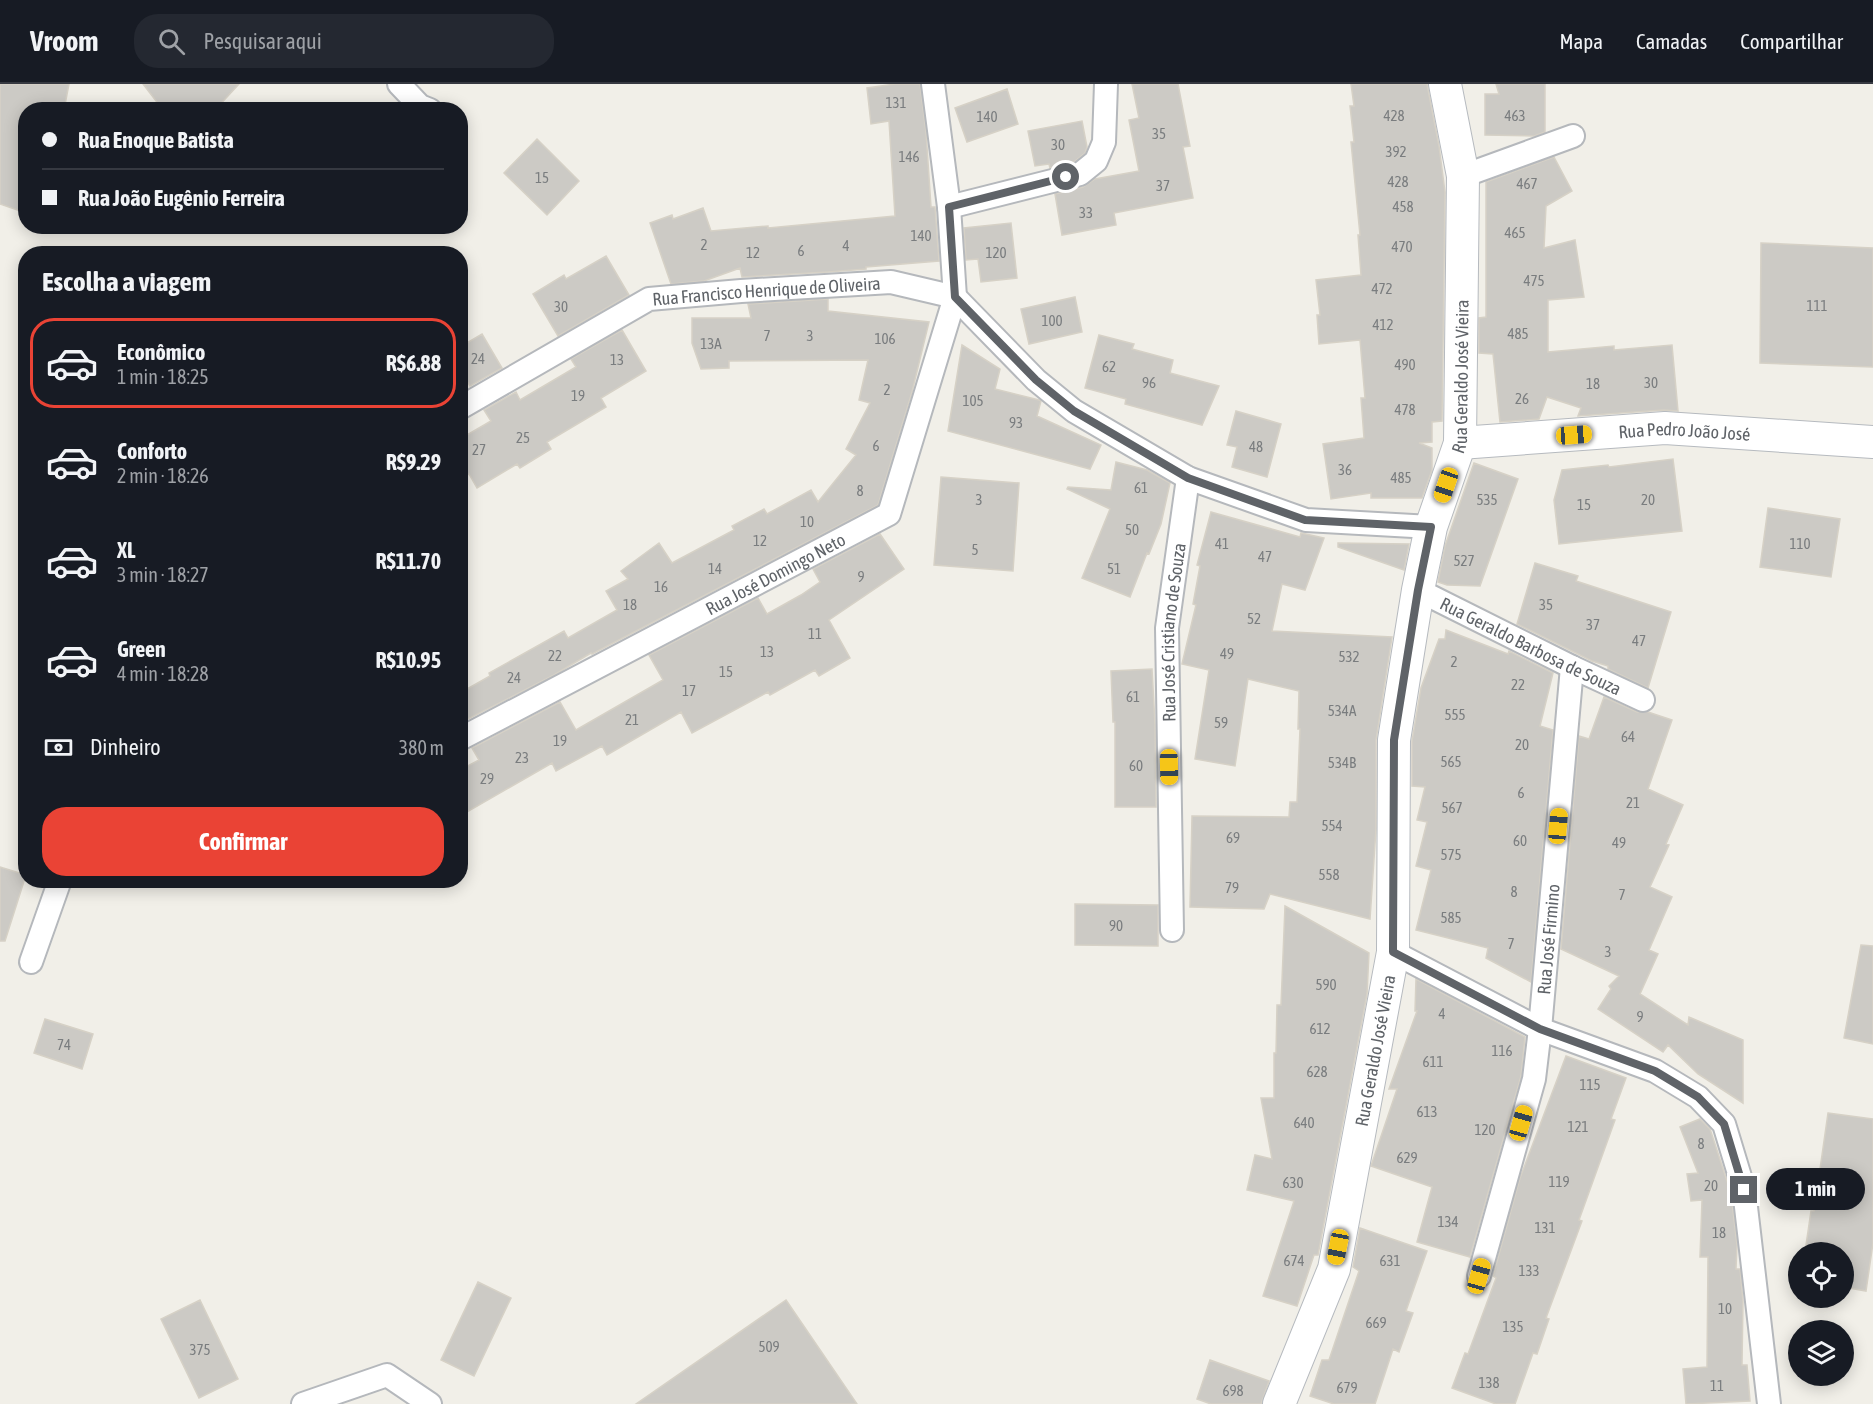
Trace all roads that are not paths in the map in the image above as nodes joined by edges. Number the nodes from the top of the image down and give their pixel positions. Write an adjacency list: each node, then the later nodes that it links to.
1 (399, 84): 5 (street)
2 (933, 84): 8 (street)
3 (1106, 84): 8 (street)
4 (1445, 84): 7 (street, Rua Geraldo José Vieira)
5 (416, 102)
6 (1573, 136): 7 (street)
7 (1463, 176): 12 (street, Rua Geraldo José Vieira)
8 (949, 207): 9 (street)
9 (955, 297): 10 (street, Rua Francisco Henrique de Oliveira); 13 (street); 18 (street, Rua José Domingo Neto)
10 (468, 403)
11 (1873, 442): 12 (street, Rua Pedro João José)
12 (1460, 443): 14 (street, Rua Geraldo José Vieira)
13 (1188, 478): 14 (street); 20 (street, Rua José Cristiano de Souza)
14 (1431, 527): 15 (street, Rua Geraldo José Vieira)
15 (1418, 590): 16 (street, Rua Geraldo Barbosa de Souza); 21 (street, Rua Geraldo José Vieira)
16 (1572, 667): 17 (street, Rua Geraldo Barbosa de Souza); 23 (street, Rua José Firmino)
17 (1643, 700)
18 (468, 736)
19 (57, 888): 22 (street)
20 (1172, 930)
21 (1393, 952): 23 (street); 27 (street, Rua Geraldo José Vieira)
22 (31, 962)
23 (1540, 1029): 24 (street, Rua José Firmino); 28 (street)
24 (1479, 1276)
25 (303, 1404): 26 (street)
26 (430, 1404)
27 (1279, 1404)
28 (1769, 1404)

